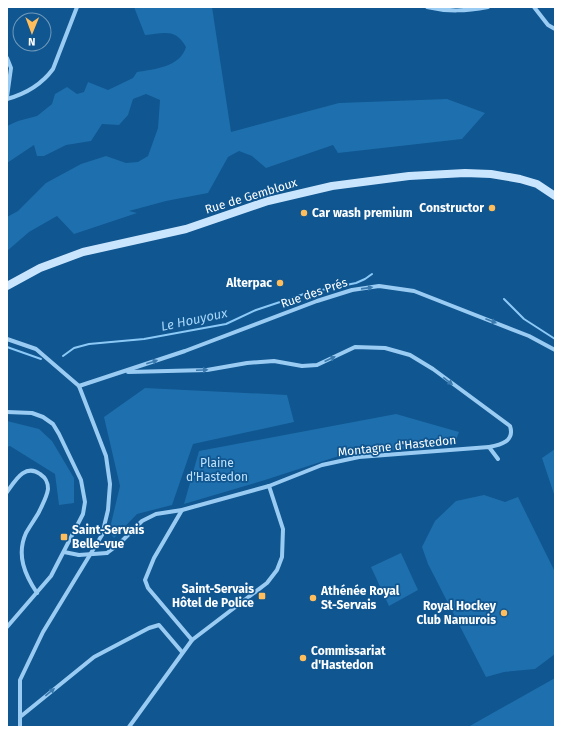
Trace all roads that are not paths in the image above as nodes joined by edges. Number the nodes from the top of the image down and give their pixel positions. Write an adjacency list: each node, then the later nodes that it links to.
1 (77, 7): 7 (street)
2 (427, 7): 3 (street)
3 (488, 7)
4 (534, 7): 5 (street)
5 (555, 29)
6 (7, 58): 7 (street)
7 (7, 98)
8 (555, 196): 9 (main road, Rue de Gembloux)
9 (7, 286)
10 (7, 339): 13 (street)
11 (555, 350): 12 (street, Rue des Prés, one-way to 11)
12 (122, 372): 13 (street, Rue des Prés); 15 (street, Montagne d'Hastedon, one-way to 15)
13 (79, 386): 25 (street)
14 (7, 412): 20 (street)
15 (489, 447): 16 (street); 17 (street, Montagne d'Hastedon)
16 (498, 459)
17 (269, 486): 19 (street, Montagne d'Hastedon); 23 (street)
18 (7, 492): 21 (street)
19 (182, 510): 20 (street, Montagne d'Hastedon, bridge); 23 (street)
20 (64, 552): 21 (street)
21 (37, 593): 22 (street)
22 (7, 626)
23 (192, 640): 24 (street)
24 (182, 652): 25 (street, one-way to 24); 27 (street)
25 (20, 717): 26 (street)
26 (20, 727)
27 (129, 727)

